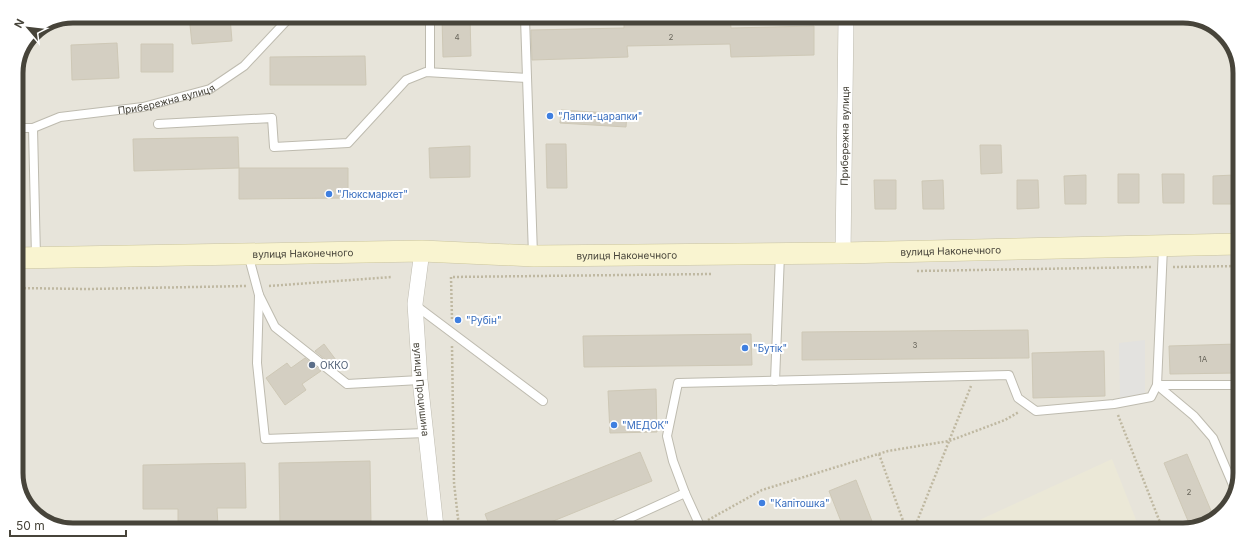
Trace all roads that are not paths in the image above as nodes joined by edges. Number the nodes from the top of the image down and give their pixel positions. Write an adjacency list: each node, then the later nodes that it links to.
1 (284, 23): 9 (lane, Прибережна вулиця)
2 (430, 23): 5 (lane)
3 (525, 23): 6 (lane)
4 (846, 23): 14 (street, Прибережна вулиця)
5 (430, 72): 6 (lane); 7 (lane)
6 (527, 78): 16 (lane)
7 (158, 124)
8 (23, 128): 9 (lane, Прибережна вулиця)
9 (33, 128): 17 (lane)
10 (1233, 244): 11 (street, вулиця Наконечного)
11 (1163, 246): 14 (street, вулиця Наконечного); 22 (lane)
12 (422, 251): 13 (street, вулиця Наконечного); 16 (street, вулиця Наконечного); 19 (street, вулиця Процишина)
13 (248, 253): 17 (street, вулиця Наконечного); 18 (lane)
14 (843, 253): 15 (street, вулиця Наконечного)
15 (780, 254): 16 (street, вулиця Наконечного); 21 (lane)
16 (534, 256)
17 (26, 258)
18 (259, 295): 20 (lane); 25 (lane)
19 (415, 304): 20 (street, вулиця Процишина); 24 (lane)
20 (420, 380): 25 (street, вулиця Процишина)
21 (775, 381): 22 (lane); 27 (lane)
22 (1157, 385): 23 (lane); 26 (lane)
23 (1233, 385)
24 (543, 401)
25 (426, 433): 28 (street, вулиця Процишина)
26 (1232, 483)
27 (685, 493): 29 (lane); 30 (lane)
28 (436, 523)
29 (619, 523)
30 (698, 523)

